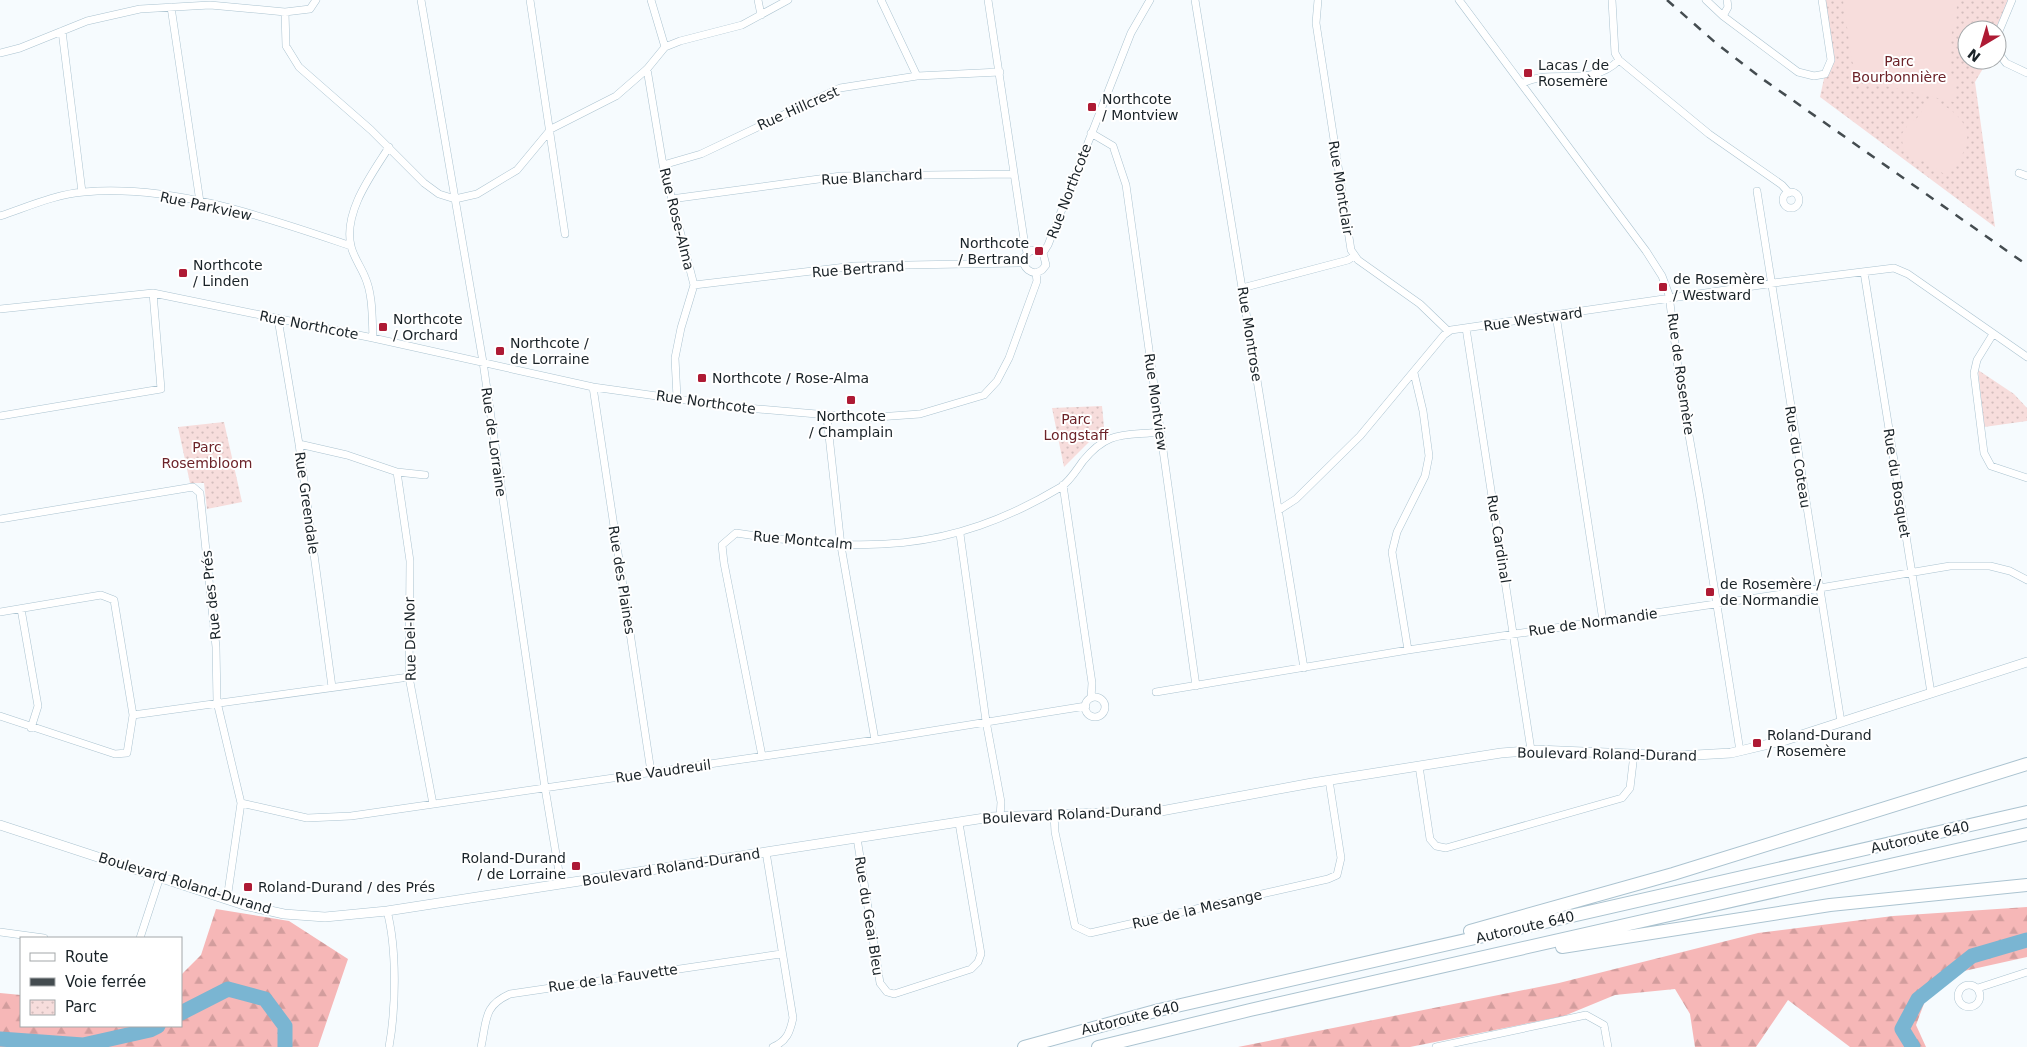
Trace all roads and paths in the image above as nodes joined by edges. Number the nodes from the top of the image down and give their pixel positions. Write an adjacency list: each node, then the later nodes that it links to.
1 (316, 0): 19 (street)
2 (420, 0): 43 (street, Rue de Lorraine)
3 (530, 0): 33 (street)
4 (652, 0): 24 (street)
5 (758, 0): 20 (street)
6 (788, 0): 20 (street)
7 (881, 0): 31 (street)
8 (988, 0): 29 (street)
9 (1150, 0): 34 (street, Rue Northcote)
10 (1195, 0): 57 (street, Rue Montrose)
11 (1318, 0): 51 (street, Rue Montclair)
12 (1459, 0): 32 (street, Rue de Rosemère)
13 (1612, 0): 26 (street)
14 (1706, 0): 21 (street)
15 (1727, 0): 21 (street)
16 (1822, 0): 21 (street)
17 (2012, 0): 22 (street)
18 (171, 7): 19 (street); 23 (street); 45 (street)
19 (285, 12): 35 (street)
20 (761, 15): 24 (street)
21 (1723, 16)
22 (2004, 20)
23 (62, 31): 25 (street); 41 (street)
24 (665, 47): 28 (street)
25 (0, 53)
26 (1619, 60): 32 (street); 42 (street)
27 (2007, 63): 30 (street)
28 (647, 69): 33 (street); 36 (street, Rue Rose-Alma)
29 (1000, 72): 31 (street, Rue Hillcrest); 38 (street)
30 (2027, 73)
31 (917, 76): 36 (street, Rue Hillcrest)
32 (1522, 84): 59 (street, Rue de Rosemère)
33 (551, 129): 43 (street); 47 (street)
34 (1091, 133): 50 (street, Rue Northcote); 74 (street, Rue Montview)
35 (388, 147): 43 (street); 48 (street)
36 (663, 165): 44 (street, Rue Rose-Alma)
37 (2020, 173): 39 (street)
38 (1014, 174): 44 (street, Rue Blanchard); 49 (street)
39 (2027, 176)
40 (1757, 191): 55 (street, Rue du Coteau)
41 (82, 192): 45 (street, Rue Parkview); 46 (street, Rue Parkview)
42 (1789, 193)
43 (455, 199): 68 (street, Rue de Lorraine)
44 (671, 199): 56 (street, Rue Rose-Alma)
45 (200, 202): 48 (street, Rue Parkview)
46 (0, 216)
47 (566, 234)
48 (351, 246): 66 (street)
49 (1027, 252): 50 (street); 52 (street)
50 (1043, 253): 54 (street, Rue Northcote)
51 (1354, 256): 57 (street); 64 (street)
52 (1023, 263): 54 (street); 56 (street, Rue Bertrand)
53 (1864, 272): 55 (street, Rue Westward); 65 (street, Rue Westward); 84 (street, Rue du Bosquet)
54 (1036, 273): 73 (street, Rue Northcote)
55 (1772, 283): 59 (street, Rue Westward); 86 (street, Rue du Coteau)
56 (694, 285): 71 (street, Rue Rose-Alma)
57 (1242, 288): 80 (street, Rue Montrose)
58 (153, 292): 60 (street, Rue Northcote); 62 (street, Rue Northcote); 72 (street)
59 (1670, 298): 61 (street, Rue Westward); 87 (street, Rue de Rosemère)
60 (0, 309)
61 (1556, 316): 63 (street, Rue Westward); 90 (street)
62 (278, 319): 66 (street, Rue Northcote); 75 (street, Rue Greendale)
63 (1466, 328): 64 (street, Rue Westward); 91 (street, Rue Cardinal)
64 (1448, 331): 69 (street)
65 (1993, 334): 67 (street, Rue Westward); 78 (street)
66 (373, 338): 68 (street, Rue Northcote)
67 (2027, 357)
68 (483, 362): 70 (street, Rue Northcote); 117 (street, Rue de Lorraine)
69 (1414, 373): 80 (street); 92 (street)
70 (593, 387): 71 (street, Rue Northcote); 115 (street, Rue des Plaines)
71 (677, 398): 73 (street, Rue Northcote)
72 (0, 416)
73 (827, 417): 83 (street)
74 (1160, 432): 79 (street, Rue Montcalm); 96 (street, Rue Montview)
75 (299, 444): 76 (street); 97 (street, Rue Greendale)
76 (397, 472): 77 (street); 95 (street, Rue Del-Nor)
77 (425, 475)
78 (2027, 478)
79 (1063, 486): 82 (street, Rue Montcalm); 100 (street)
80 (1279, 510): 94 (street, Rue Montrose)
81 (0, 519): 101 (street, Rue des Prés)
82 (960, 534): 83 (street, Rue Montcalm); 105 (street)
83 (841, 546): 108 (street); 112 (street, Rue Montcalm)
84 (1911, 573): 85 (street, Rue de Normandie); 86 (street, Rue de Normandie); 99 (street, Rue du Bosquet)
85 (2027, 580)
86 (1818, 588): 87 (street, Rue de Normandie); 106 (street, Rue du Coteau)
87 (1716, 604): 90 (street, Rue de Normandie); 110 (street, Rue de Rosemère)
88 (21, 609): 89 (street); 103 (street); 107 (street)
89 (0, 612)
90 (1604, 621): 91 (street, Rue de Normandie)
91 (1513, 634): 92 (street, Rue de Normandie); 109 (street, Rue Cardinal)
92 (1408, 650): 94 (street, Rue de Normandie)
93 (2027, 662): 99 (street, Boulevard Roland-Durand)
94 (1304, 668): 96 (street, Rue de Normandie)
95 (409, 677): 97 (street); 119 (street, Rue Del-Nor)
96 (1196, 686): 98 (street, Rue de Normandie)
97 (332, 687): 101 (street)
98 (1156, 692)
99 (1931, 693): 106 (street, Boulevard Roland-Durand)
100 (1090, 698): 102 (street); 102 (street)
101 (217, 702): 103 (street); 118 (street, Rue des Prés)
102 (1086, 706): 105 (street, Rue Vaudreuil)
103 (133, 715): 107 (street)
104 (0, 716): 107 (street)
105 (986, 721): 108 (street, Rue Vaudreuil); 122 (street)
106 (1841, 722): 110 (street, Boulevard Roland-Durand)
107 (31, 728)
108 (875, 740): 112 (street, Rue Vaudreuil)
109 (1531, 750): 111 (street, Boulevard Roland-Durand); 114 (street, Boulevard Roland-Durand)
110 (1740, 751): 111 (street, Boulevard Roland-Durand)
111 (1634, 754): 114 (street)
112 (762, 756): 115 (street, Rue Vaudreuil)
113 (2027, 764): 138 (highway)
114 (1419, 766): 116 (street, Boulevard Roland-Durand)
115 (651, 772): 117 (street, Rue Vaudreuil)
116 (1328, 780): 121 (street, Boulevard Roland-Durand); 121 (street, Rue de la Mesange)
117 (545, 788): 119 (street, Rue Vaudreuil); 129 (street, Rue de Lorraine)
118 (241, 803): 119 (street, Rue Vaudreuil); 131 (street, Rue des Prés)
119 (433, 804)
120 (2027, 812): 138 (highway, Autoroute 640)
121 (1054, 814): 122 (street, Boulevard Roland-Durand)
122 (1000, 817): 123 (street, Boulevard Roland-Durand)
123 (960, 823): 126 (street, Boulevard Roland-Durand); 126 (street, Rue du Geai Bleu)
124 (0, 825): 128 (street, Boulevard Roland-Durand)
125 (2027, 834): 137 (highway, Autoroute 640)
126 (857, 838): 127 (street, Boulevard Roland-Durand)
127 (766, 852): 129 (street, Boulevard Roland-Durand); 136 (street)
128 (160, 877): 131 (street, Boulevard Roland-Durand); 135 (street)
129 (561, 884): 132 (street, Boulevard Roland-Durand)
130 (2027, 885): 137 (highway)
131 (227, 899): 132 (street, Boulevard Roland-Durand)
132 (388, 910): 142 (street)
133 (0, 932): 134 (street)
134 (37, 937)
135 (140, 937)
136 (781, 954): 143 (street, Rue de la Fauvette); 144 (street)
137 (1466, 961): 146 (highway, Autoroute 640)
138 (1370, 962): 145 (highway, Autoroute 640)
139 (2027, 972): 140 (street)
140 (1978, 988)
141 (1459, 1045): 147 (street); 148 (street)
142 (389, 1047)
143 (481, 1047)
144 (773, 1047)
145 (1024, 1047)
146 (1098, 1047)
147 (1436, 1047)
148 (1608, 1047)

